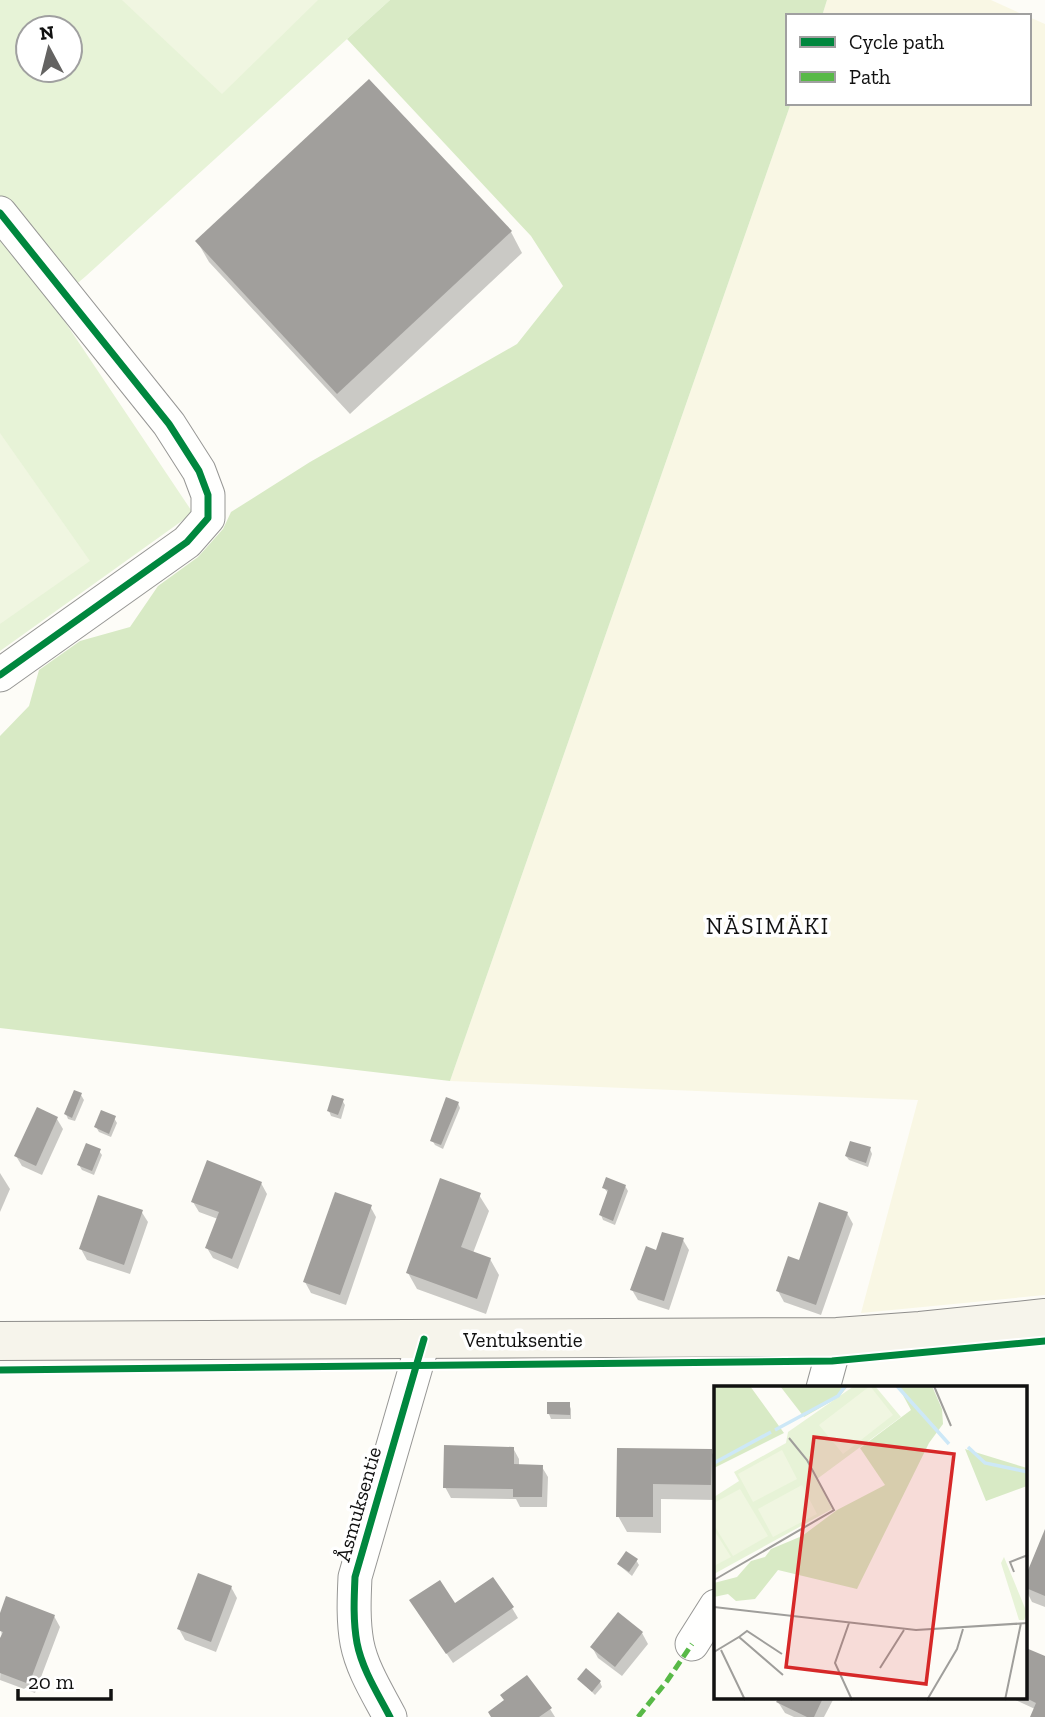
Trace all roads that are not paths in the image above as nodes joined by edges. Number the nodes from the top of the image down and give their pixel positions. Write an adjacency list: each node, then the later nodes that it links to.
1 (0, 213): 2 (street)
2 (0, 675)
3 (1045, 1318): 4 (main road, Ventuksentie)
4 (837, 1336): 5 (main road, Ventuksentie); 7 (street)
5 (424, 1339): 6 (main road, Ventuksentie); 10 (street, Åsmuksentie)
6 (0, 1341)
7 (824, 1386)
8 (714, 1609): 9 (street)
9 (692, 1644)
10 (390, 1717)

